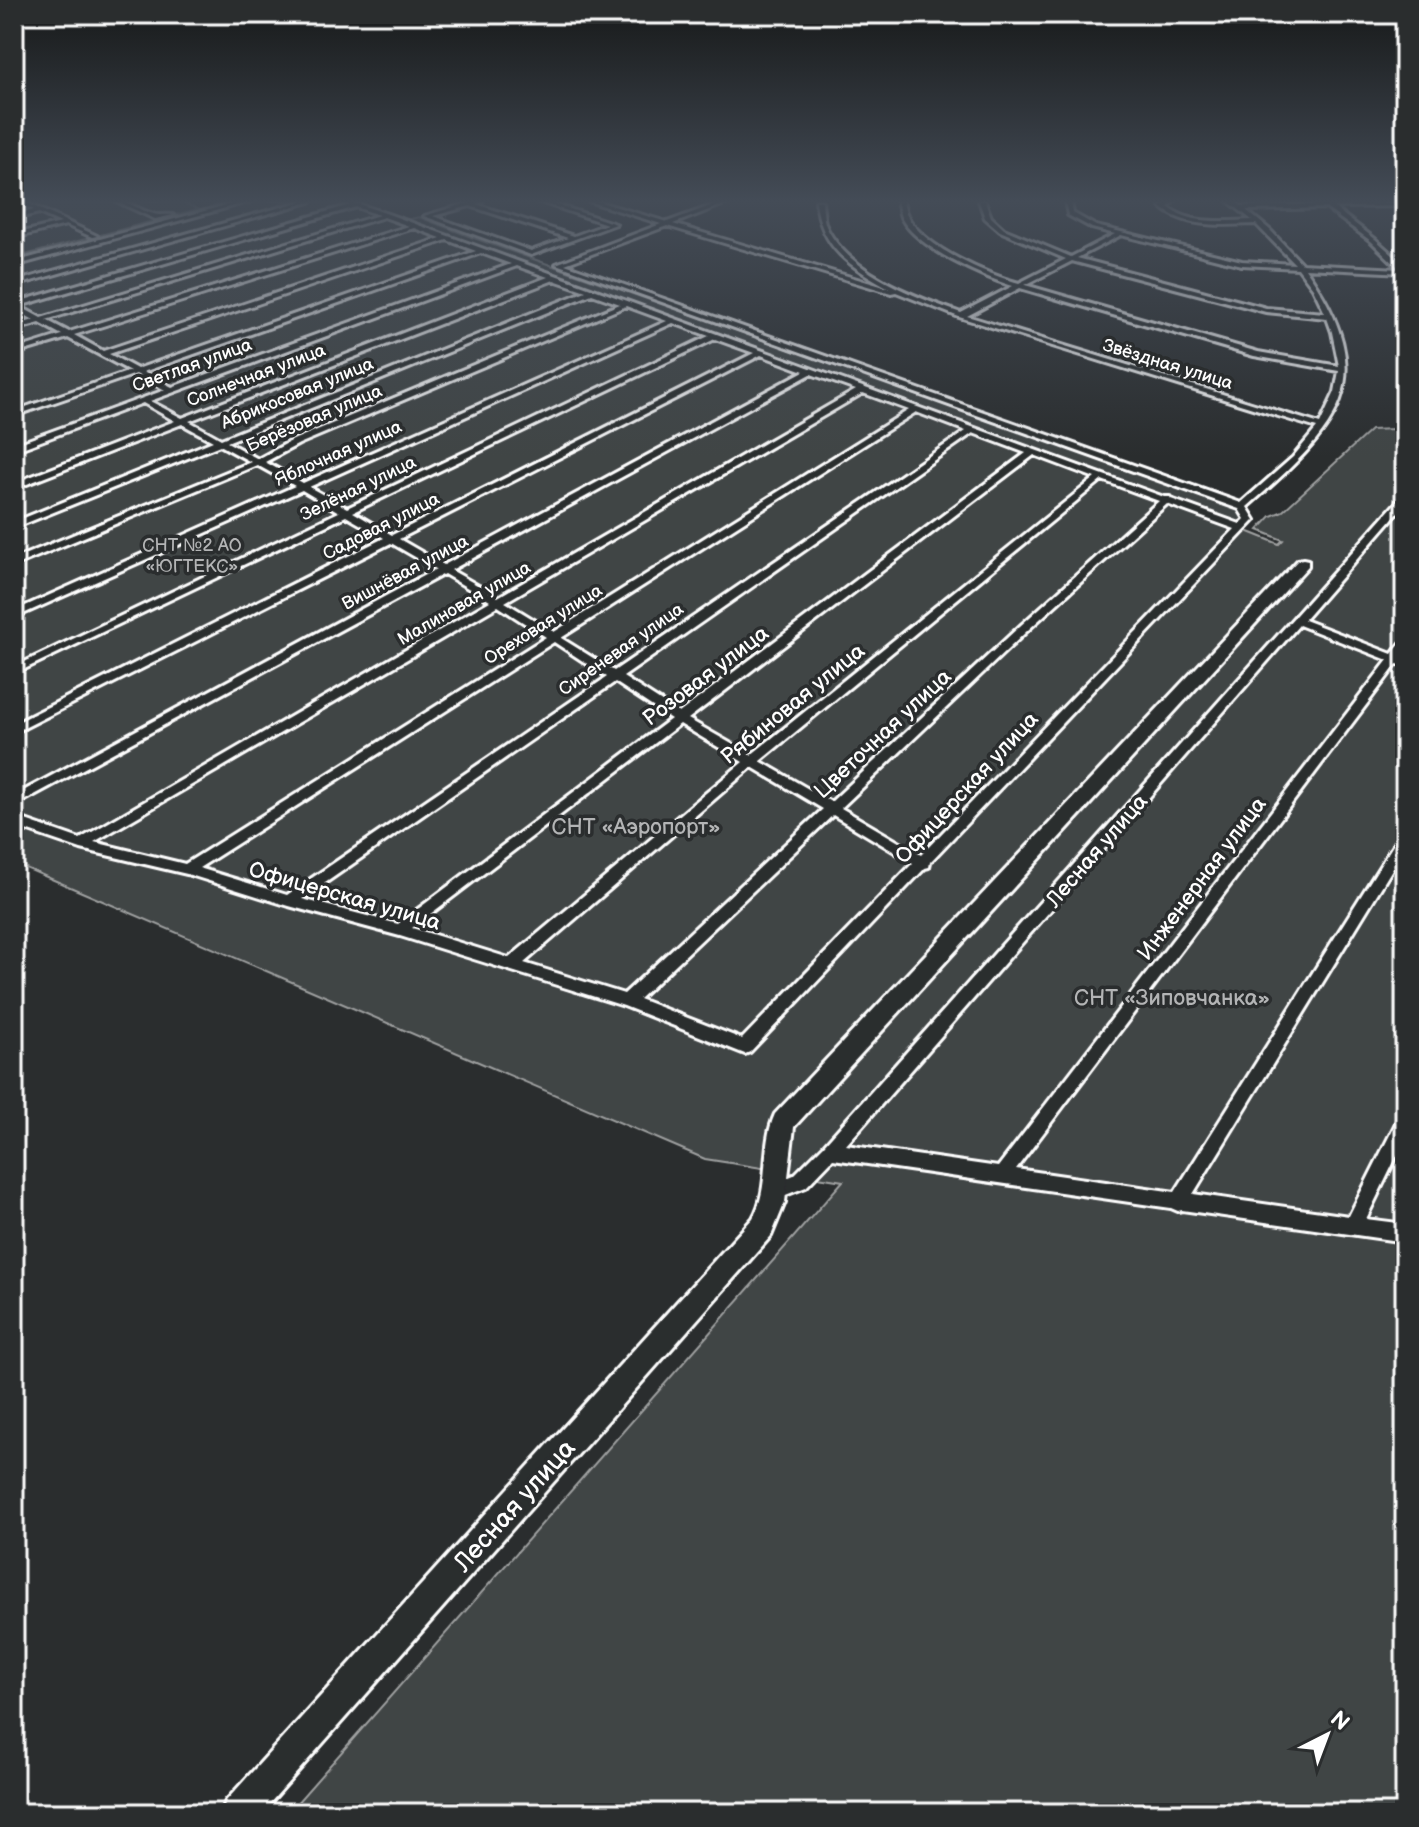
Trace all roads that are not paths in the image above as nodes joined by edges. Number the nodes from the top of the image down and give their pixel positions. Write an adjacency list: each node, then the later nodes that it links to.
1 (81, 286): 18 (street)
2 (151, 286): 21 (street)
3 (223, 286): 24 (street)
4 (309, 286): 28 (street)
5 (380, 286): 31 (street)
6 (456, 286): 33 (street, Светлая улица)
7 (531, 286): 37 (street, Солнечная улица)
8 (580, 286): 15 (street)
9 (617, 286): 49 (street)
10 (866, 286): 16 (street)
11 (892, 286): 16 (street, Звёздная улица)
12 (1019, 286): 19 (street); 29 (street)
13 (1175, 286): 20 (street)
14 (1312, 286): 20 (street)
15 (593, 291): 17 (street); 40 (street, Абрикосовая улица)
16 (905, 294): 19 (street, Звёздная улица)
17 (627, 303): 22 (street); 43 (street, Берёзовая улица)
18 (14, 306): 21 (street)
19 (961, 316): 38 (street, Звёздная улица)
20 (1330, 316): 29 (street)
21 (40, 320): 23 (street); 24 (street)
22 (675, 320): 25 (street); 46 (street, Яблочная улица)
23 (14, 328)
24 (70, 334): 26 (street); 28 (street)
25 (717, 335): 27 (street); 50 (street, Зелёная улица)
26 (14, 352)
27 (762, 352): 30 (street); 53 (street, Садовая улица)
28 (104, 353): 31 (street)
29 (1342, 369): 38 (street)
30 (812, 370): 32 (street); 56 (street, Вишнёвая улица)
31 (138, 371): 33 (street); 36 (street)
32 (863, 389): 35 (street); 57 (street, Малиновая улица)
33 (171, 390): 34 (street, Светлая улица)
34 (143, 400): 37 (street); 41 (street, Светлая улица)
35 (917, 408): 39 (street); 60 (street, Ореховая улица)
36 (14, 414)
37 (179, 422): 40 (street); 45 (street, Солнечная улица)
38 (1322, 427): 49 (street)
39 (974, 429): 42 (street); 64 (street, Сиреневая улица)
40 (219, 442): 43 (street); 51 (street, Абрикосовая улица)
41 (14, 448)
42 (1034, 451): 44 (street); 65 (street, Розовая улица)
43 (254, 462): 46 (street); 54 (street, Берёзовая улица)
44 (1102, 476): 48 (street); 67 (street, Рябиновая улица)
45 (14, 486)
46 (302, 486): 50 (street); 58 (street, Яблочная улица)
47 (1405, 498): 59 (street, Лесная улица)
48 (1167, 499): 52 (street); 69 (street, Цветочная улица)
49 (1242, 507): 52 (street)
50 (344, 513): 53 (street); 63 (street, Зелёная улица)
51 (14, 525)
52 (1241, 528): 73 (street, Офицерская улица)
53 (392, 539): 56 (street); 66 (street, Садовая улица)
54 (14, 563)
55 (1303, 563): 82 (street, Лесная улица)
56 (444, 569): 57 (street); 68 (street, Вишнёвая улица)
57 (499, 602): 60 (street); 72 (street, Малиновая улица)
58 (14, 615)
59 (1298, 621): 62 (street); 80 (street, Лесная улица)
60 (555, 638): 64 (street); 74 (street, Ореховая улица)
61 (1405, 645): 62 (street, Инженерная улица)
62 (1400, 661): 81 (street, Инженерная улица)
63 (14, 671)
64 (615, 674): 65 (street); 75 (street, Сиреневая улица)
65 (680, 719): 67 (street); 76 (street, Розовая улица)
66 (14, 729)
67 (753, 760): 69 (street); 77 (street, Рябиновая улица)
68 (14, 802)
69 (829, 809): 73 (street); 78 (street, Цветочная улица)
70 (14, 821): 72 (street, Офицерская улица)
71 (1405, 837): 83 (street)
72 (81, 844): 74 (street, Офицерская улица)
73 (924, 863): 78 (street, Офицерская улица)
74 (187, 869): 75 (street, Офицерская улица)
75 (289, 901): 76 (street, Офицерская улица)
76 (400, 930): 77 (street, Офицерская улица)
77 (511, 965): 78 (street, Офицерская улица)
78 (627, 1001)
79 (1405, 1122): 84 (street)
80 (830, 1151): 81 (street); 82 (street, Лесная улица)
81 (1002, 1175): 83 (street)
82 (778, 1190): 86 (street, Лесная улица)
83 (1178, 1203): 84 (street)
84 (1353, 1226): 85 (street)
85 (1405, 1233)
86 (238, 1813)

